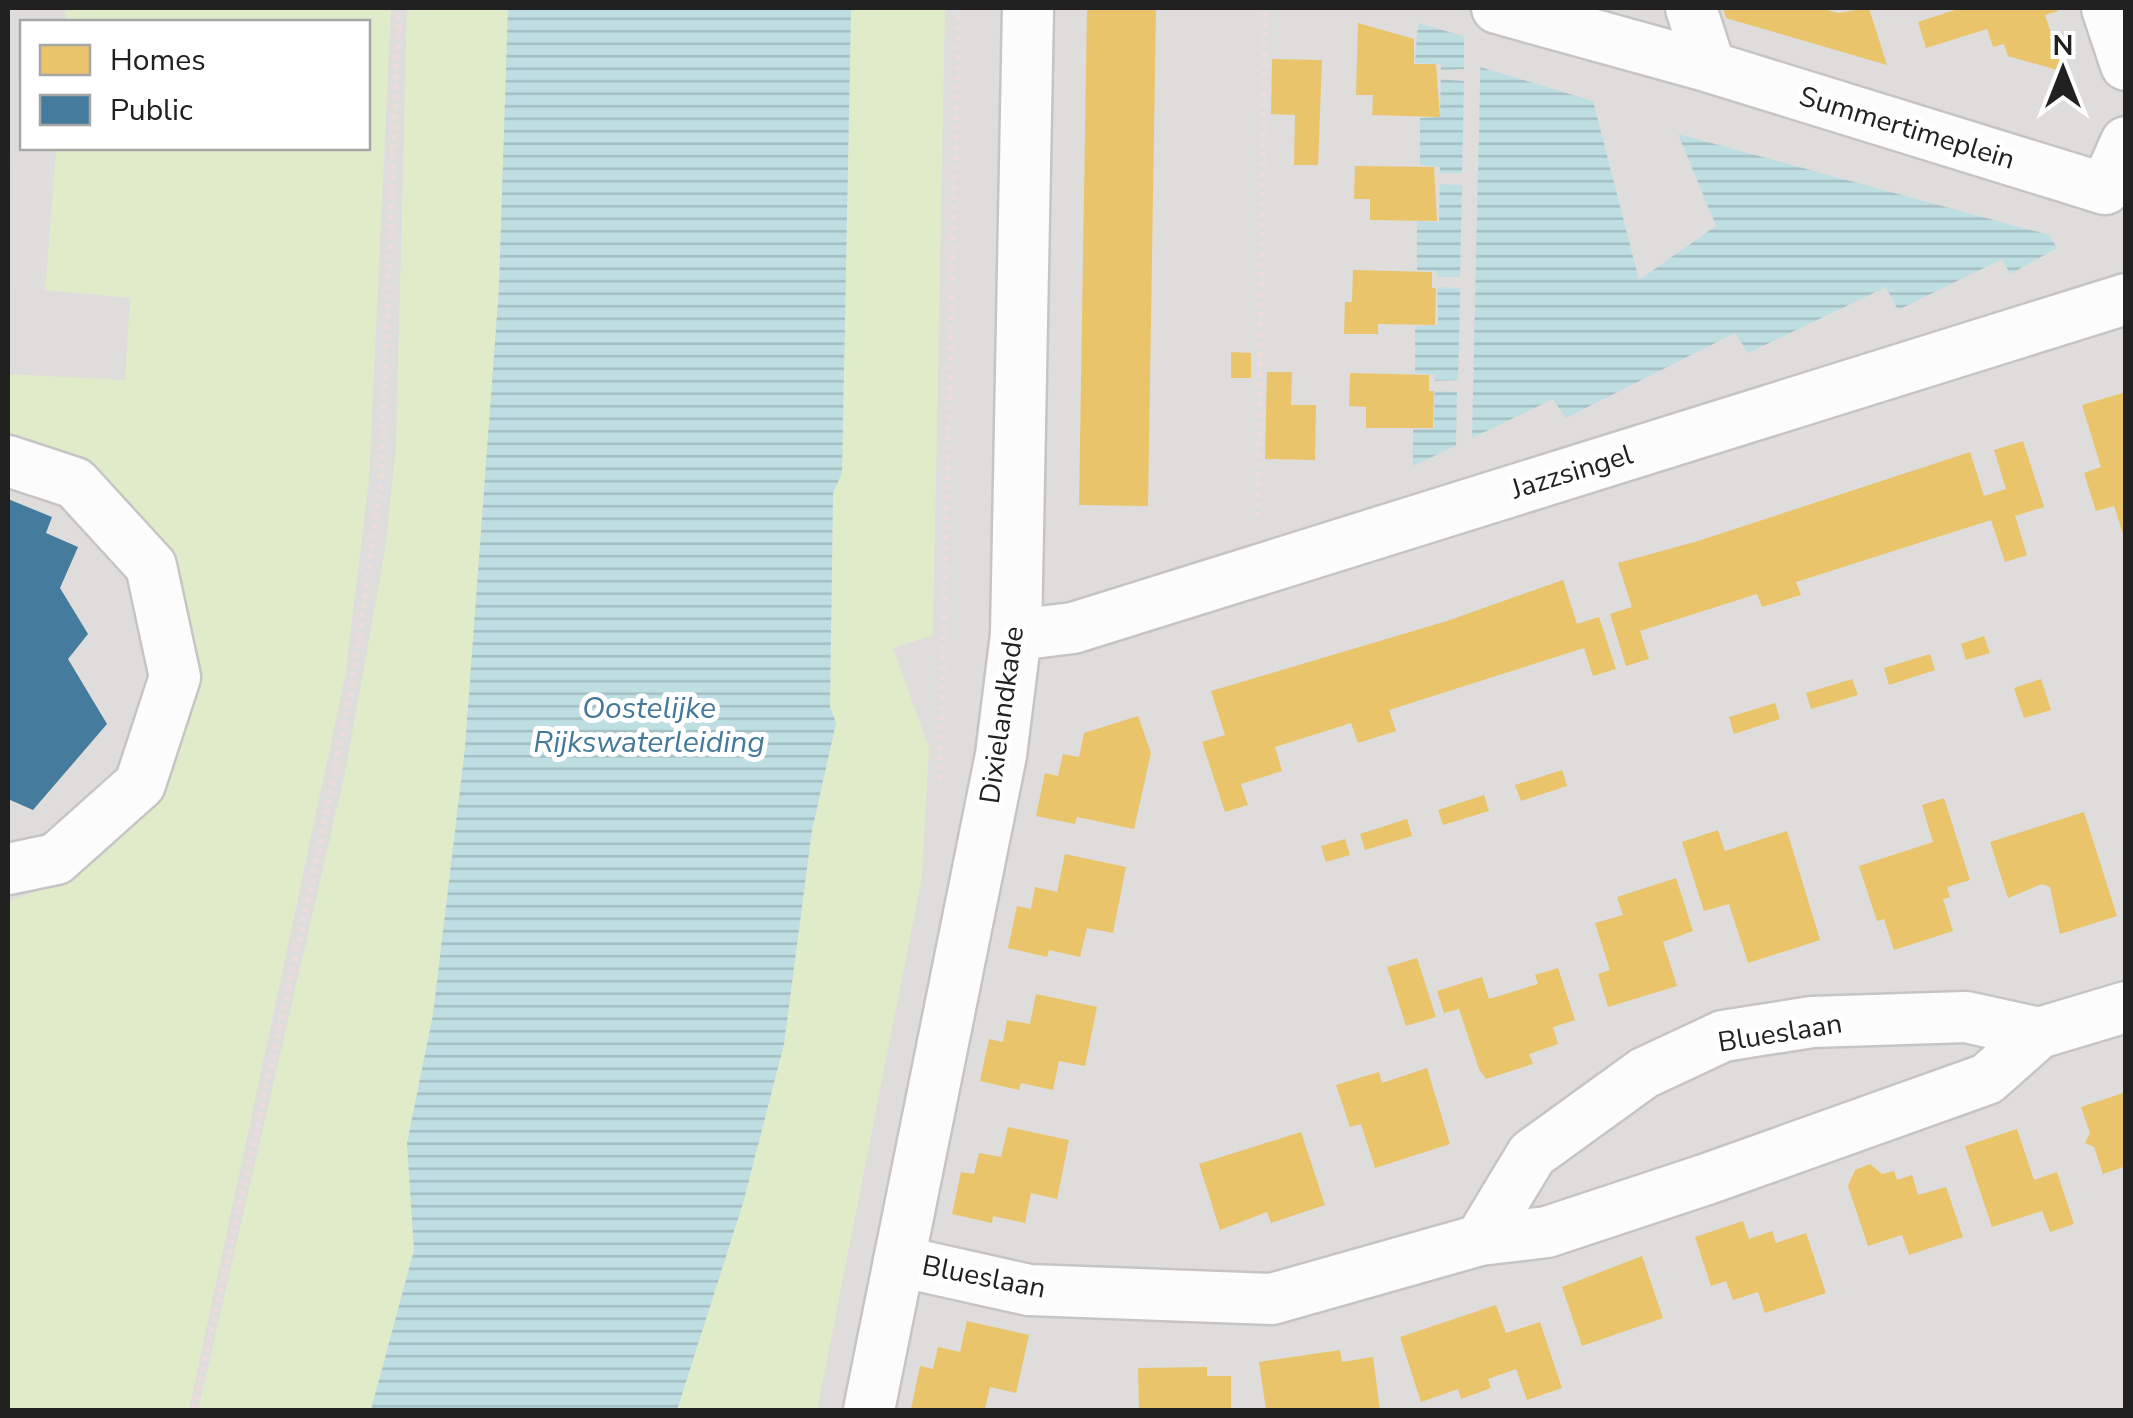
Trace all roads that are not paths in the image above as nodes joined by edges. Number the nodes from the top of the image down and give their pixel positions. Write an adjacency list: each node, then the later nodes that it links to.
1 (1028, 8): 10 (street, Dixielandkade)
2 (1497, 8): 6 (street, Summertimeplein)
3 (1691, 8): 6 (street)
4 (2108, 8): 5 (street)
5 (2126, 65)
6 (1710, 67): 7 (street, Summertimeplein)
7 (2126, 142)
8 (2126, 299): 10 (street, Jazzsingel)
9 (8, 461): 11 (street)
10 (1016, 634): 15 (street, Dixielandkade)
11 (8, 869)
12 (2126, 1007): 13 (street, Blueslaan)
13 (2039, 1033): 14 (street, Blueslaan); 14 (street, Blueslaan)
14 (1480, 1240): 15 (street, Blueslaan)
15 (900, 1261): 16 (street, Dixielandkade)
16 (868, 1410)

